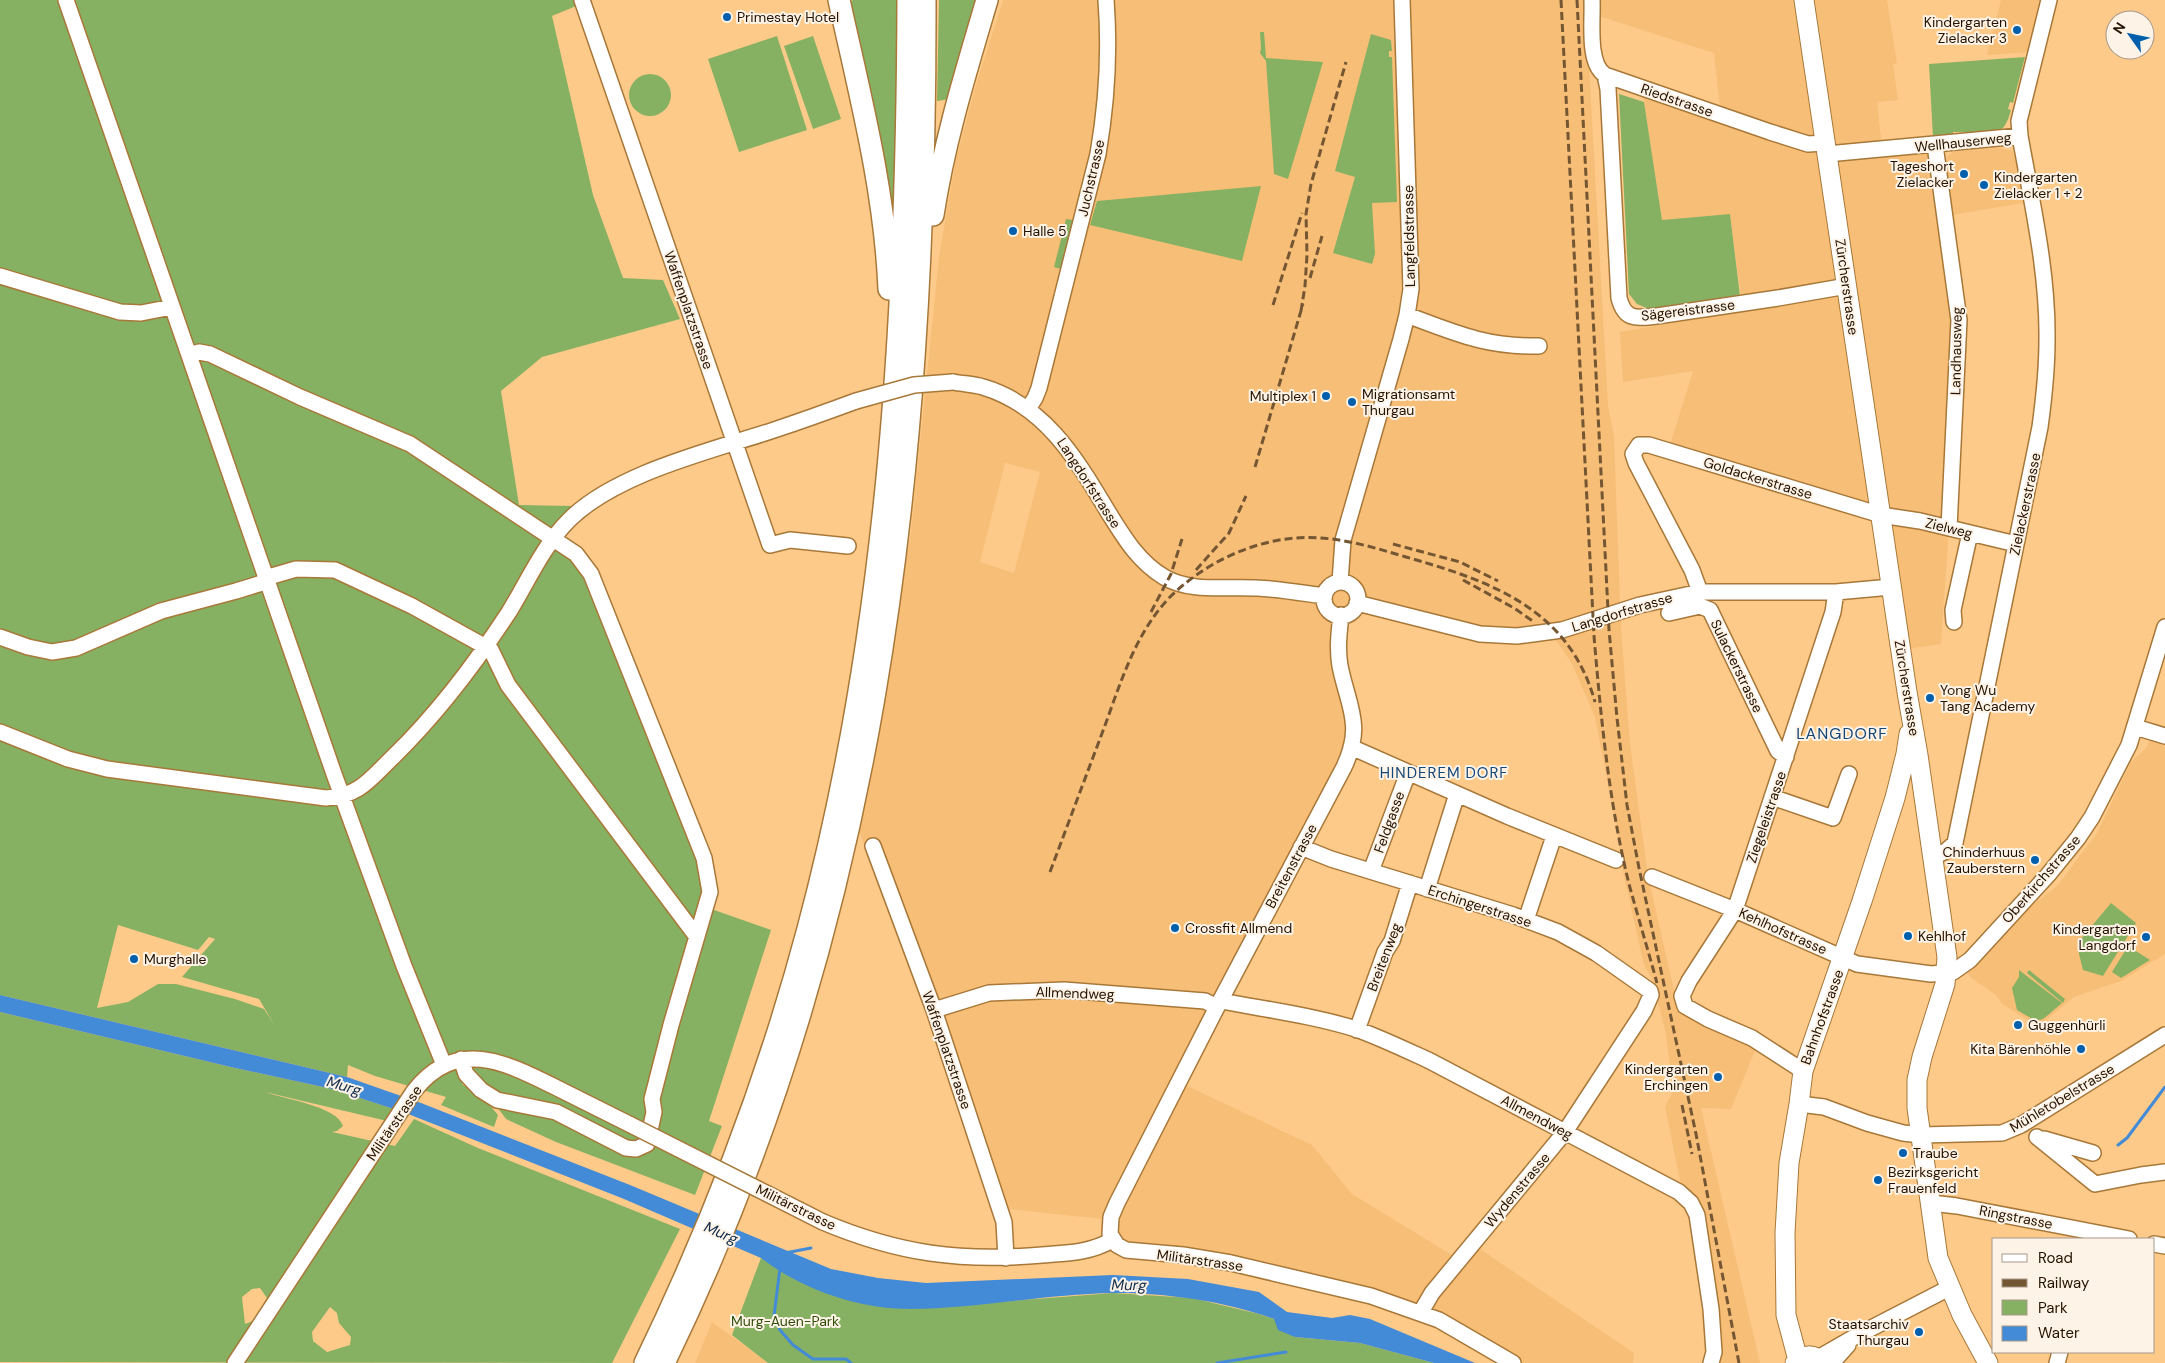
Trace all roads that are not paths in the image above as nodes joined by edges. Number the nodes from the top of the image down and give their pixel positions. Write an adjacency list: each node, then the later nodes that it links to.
1 (66, 0): 20 (street)
2 (582, 0): 27 (street, Waffenplatzstrasse)
3 (908, 0): 25 (highway)
4 (925, 0): 22 (highway)
5 (987, 0): 22 (highway)
6 (1106, 0): 26 (street, Juchstrasse)
7 (1402, 0): 21 (street, Langfeldstrasse)
8 (1592, 0): 12 (street)
9 (1804, 0): 17 (main road, Zürcherstrasse)
10 (2049, 0): 15 (street, Wellhauserweg)
11 (840, 6): 25 (highway)
12 (1605, 76): 13 (street, Riedstrasse); 14 (street, Sägereistrasse)
13 (1628, 83): 14 (street); 17 (street, Riedstrasse)
14 (1609, 98): 19 (street, Sägereistrasse)
15 (2020, 136): 16 (street, Wellhauserweg); 32 (street, Zielackerstrasse)
16 (1935, 145): 17 (street, Wellhauserweg); 29 (street, Landhausweg)
17 (1826, 149): 19 (main road, Zürcherstrasse)
18 (0, 276): 20 (street)
19 (1847, 286): 28 (main road, Zürcherstrasse)
20 (172, 307): 24 (street)
21 (1407, 315): 23 (street); 35 (street, Langfeldstrasse)
22 (916, 332): 90 (highway)
23 (1538, 346)
24 (189, 355): 31 (street); 34 (street)
25 (894, 394): 90 (highway)
26 (1028, 409): 27 (street, Langdorfstrasse, bridge); 39 (street, Langdorfstrasse)
27 (735, 442): 31 (street, Langdorfstrasse); 33 (street, Waffenplatzstrasse)
28 (1881, 515): 29 (street, Zielweg); 36 (main road, Zürcherstrasse); 37 (street, Goldackerstrasse)
29 (1949, 528): 30 (street, Zielweg)
30 (1970, 533): 32 (street, Zielweg); 43 (street)
31 (554, 538): 46 (street, Langdorfstrasse); 71 (street)
32 (2016, 544): 63 (street, Zielackerstrasse)
33 (848, 546)
34 (266, 579): 45 (street); 46 (street); 57 (street)
35 (1340, 582): 39 (street); 40 (street)
36 (1891, 587): 38 (street, Langdorfstrasse); 47 (main road, Zürcherstrasse)
37 (1700, 592): 38 (street, Langdorfstrasse); 40 (street, Langdorfstrasse)
38 (1836, 592): 53 (street, Ziegeleistrasse)
39 (1324, 596): 42 (street)
40 (1357, 603): 42 (street)
41 (1669, 612): 53 (street, Sulackerstrasse)
42 (1341, 615): 51 (street, Breitenstrasse)
43 (1954, 622)
44 (2165, 627): 48 (street, Oberkirchstrasse)
45 (0, 637)
46 (486, 647): 57 (street, Langdorfstrasse); 71 (street)
47 (1910, 715): 52 (main road, Zürcherstrasse); 59 (main road, Bahnhofstrasse)
48 (2135, 727): 50 (street); 73 (street, Oberkirchstrasse)
49 (0, 732): 57 (street)
50 (2165, 736)
51 (1351, 747): 54 (street); 62 (street, Breitenstrasse)
52 (1918, 755): 59 (main road, Bahnhofstrasse); 63 (main road, Zürcherstrasse)
53 (1786, 757): 58 (street, Ziegeleistrasse)
54 (1408, 773): 56 (street); 65 (street, Feldgasse)
55 (1849, 774): 58 (street)
56 (1456, 794): 60 (street); 68 (street)
57 (342, 796): 80 (street)
58 (1772, 797): 69 (street, Ziegeleistrasse)
59 (1895, 798): 72 (main road, Bahnhofstrasse)
60 (1554, 836): 64 (street); 70 (street)
61 (873, 846): 76 (street, Waffenplatzstrasse)
62 (1301, 848): 65 (street, Erchingerstrasse); 75 (street, Breitenstrasse)
63 (1933, 857): 73 (main road, Zürcherstrasse)
64 (1616, 860)
65 (1371, 871): 67 (street, Erchingerstrasse)
66 (1652, 877): 69 (street, Kehlhofstrasse)
67 (1410, 883): 68 (street, Erchingerstrasse); 77 (street, Breitenweg)
68 (1427, 889): 70 (street, Erchingerstrasse)
69 (1735, 910): 72 (street, Kehlhofstrasse); 81 (street, Ziegeleistrasse)
70 (1526, 920): 74 (street, Erchingerstrasse)
71 (697, 937): 79 (street)
72 (1843, 958): 73 (street, Kehlhofstrasse); 81 (main road, Bahnhofstrasse)
73 (1947, 972): 85 (main road, Zürcherstrasse)
74 (1647, 988): 84 (street, Wydenstrasse)
75 (1219, 1003): 76 (street, Allmendweg); 77 (street, Allmendweg); 92 (street, Breitenstrasse)
76 (934, 1010): 94 (street, Waffenplatzstrasse)
77 (1357, 1030): 84 (street, Allmendweg)
78 (2165, 1035): 83 (street, Mühletobelstrasse)
79 (461, 1059): 80 (street, Militärstrasse); 94 (street, Militärstrasse, bridge)
80 (444, 1065): 98 (street, Militärstrasse)
81 (1803, 1071): 82 (main road, Bahnhofstrasse)
82 (1799, 1104): 85 (street); 97 (main road, Bahnhofstrasse)
83 (2021, 1125): 85 (street, Mühletobelstrasse); 86 (street)
84 (1565, 1132): 96 (street, Wydenstrasse); 102 (street, Allmendweg)
85 (1921, 1135): 89 (main road, Zürcherstrasse)
86 (2037, 1137): 87 (street); 88 (street)
87 (2093, 1153)
88 (2165, 1172)
89 (1931, 1203): 91 (street, Ringstrasse); 95 (main road, Zürcherstrasse)
90 (726, 1205): 93 (highway)
91 (2106, 1237)
92 (1112, 1240): 94 (street, Militärstrasse); 96 (street, Militärstrasse)
93 (705, 1254): 99 (highway); 100 (highway)
94 (1006, 1258)
95 (1949, 1288): 97 (street); 103 (main road, Zürcherstrasse)
96 (1421, 1312): 101 (street, Militärstrasse)
97 (1812, 1360)
98 (234, 1363)
99 (645, 1363)
100 (664, 1363)
101 (1513, 1363)
102 (1711, 1363)
103 (1988, 1363)

